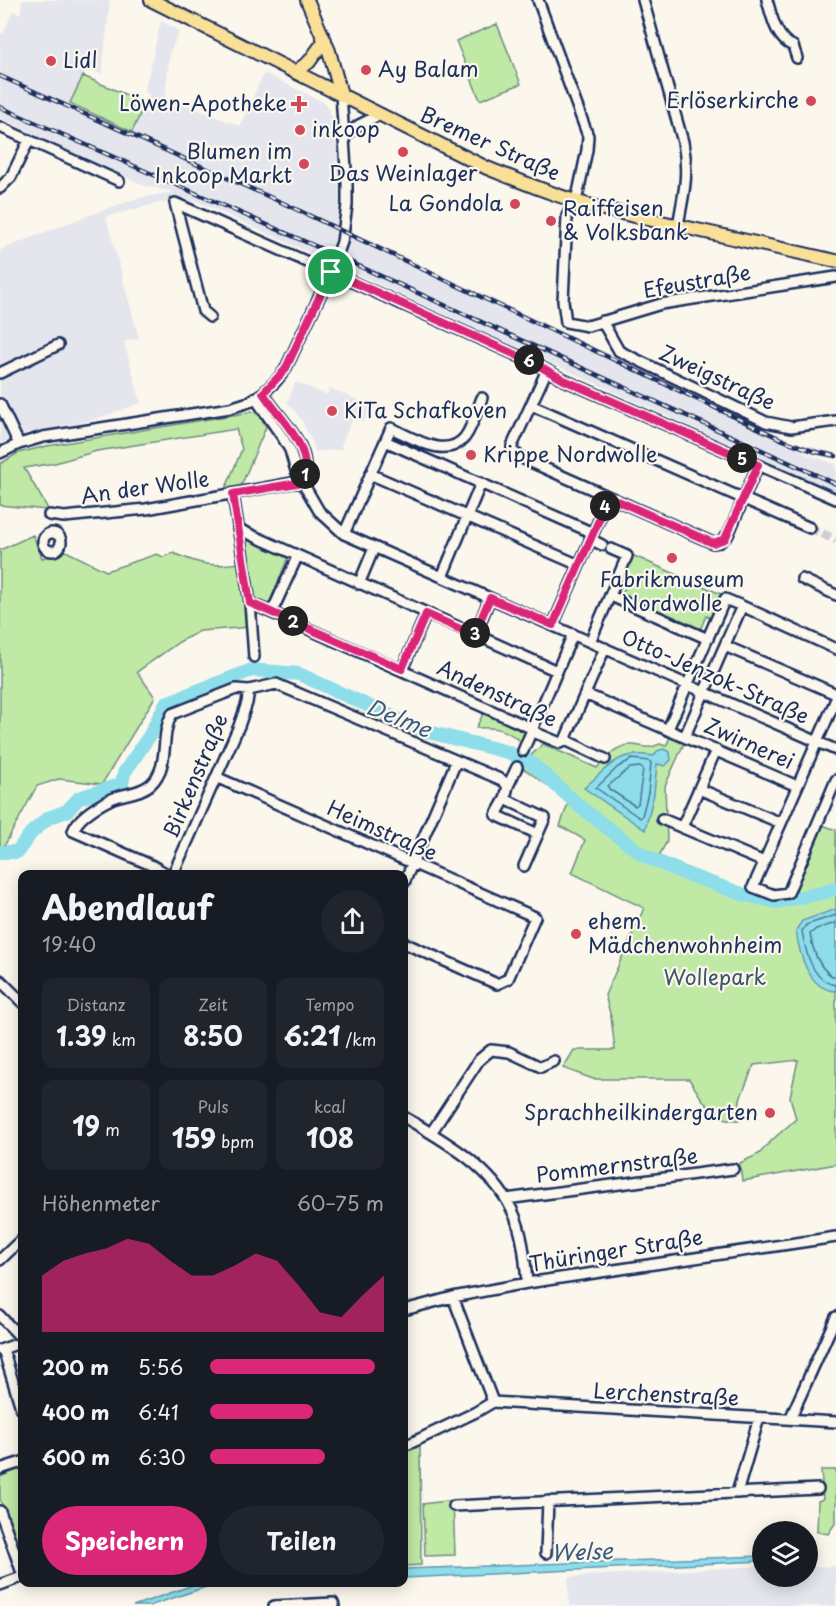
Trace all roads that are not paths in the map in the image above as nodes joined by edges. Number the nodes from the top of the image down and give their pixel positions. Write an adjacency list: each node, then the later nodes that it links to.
1 (151, 0): 8 (main road, Bremer Straße)
2 (307, 0): 6 (main road)
3 (538, 0): 16 (street)
4 (643, 0): 17 (street)
5 (767, 0): 7 (street)
6 (325, 40): 8 (main road); 9 (main road)
7 (797, 58)
8 (295, 72): 9 (main road, Bremer Straße)
9 (341, 94): 10 (main road, Bremer Straße); 12 (street)
10 (381, 114): 12 (street); 16 (main road, Bremer Straße)
11 (0, 127): 13 (street)
12 (344, 137): 19 (street)
13 (29, 140): 14 (street); 15 (street)
14 (119, 182)
15 (0, 188)
16 (573, 202): 17 (main road, Bremer Straße); 22 (street, Efeustraße)
17 (678, 225): 18 (main road, Bremer Straße)
18 (836, 261)
19 (331, 272): 21 (street); 24 (street); 26 (street)
20 (836, 277): 22 (street, Efeustraße)
21 (210, 317)
22 (602, 321): 30 (street, Zweigstraße)
23 (58, 345): 25 (street)
24 (547, 370): 29 (street); 34 (street)
25 (0, 374)
26 (259, 396): 32 (street); 36 (street, Otto-Jenzok-Straße)
27 (482, 398): 31 (street)
28 (0, 404): 32 (street)
29 (531, 405): 39 (street); 40 (street)
30 (836, 421)
31 (385, 441): 35 (street); 37 (street)
32 (19, 444): 33 (street)
33 (0, 453)
34 (758, 465): 40 (street); 41 (street)
35 (370, 474): 43 (street); 48 (street)
36 (303, 482): 38 (street, An der Wolle); 48 (street, Otto-Jenzok-Straße)
37 (481, 483): 43 (street); 49 (street)
38 (233, 494): 44 (street, An der Wolle); 46 (street)
39 (609, 497): 40 (street); 49 (street)
40 (743, 499): 45 (street)
41 (836, 499)
42 (49, 515): 44 (street, An der Wolle)
43 (466, 516): 52 (street); 53 (street)
44 (64, 517): 47 (street, An der Wolle)
45 (810, 528)
46 (238, 529): 51 (street); 59 (street)
47 (54, 533)
48 (344, 534): 50 (street, Otto-Jenzok-Straße)
49 (592, 536): 52 (street); 57 (street)
50 (374, 548): 53 (street, Otto-Jenzok-Straße); 55 (street)
51 (297, 557): 55 (street); 61 (street)
52 (579, 565): 63 (street)
53 (442, 577): 58 (street, Otto-Jenzok-Straße)
54 (802, 579): 56 (street)
55 (359, 584): 62 (street)
56 (836, 595)
57 (610, 596): 66 (street); 67 (street)
58 (490, 598): 63 (street, Otto-Jenzok-Straße); 65 (street)
59 (250, 603): 61 (street, Andenstraße); 71 (street)
60 (742, 606): 66 (street); 68 (street); 70 (street)
61 (272, 612): 72 (street, Andenstraße)
62 (426, 614): 65 (street); 72 (street)
63 (553, 625): 64 (street, Otto-Jenzok-Straße)
64 (573, 634): 67 (street, Otto-Jenzok-Straße); 73 (street)
65 (474, 635): 73 (street)
66 (708, 639): 74 (street)
67 (590, 642): 69 (street, Otto-Jenzok-Straße)
68 (725, 646): 76 (street); 78 (street)
69 (605, 648): 74 (street, Otto-Jenzok-Straße); 77 (street)
70 (836, 649)
71 (254, 657)
72 (402, 669): 80 (street, Andenstraße)
73 (557, 671): 80 (street)
74 (688, 684): 76 (street, Otto-Jenzok-Straße); 81 (street)
75 (249, 690): 89 (street); 91 (street, Birkenstraße); 104 (street)
76 (705, 692): 82 (street); 84 (street, Otto-Jenzok-Straße)
77 (585, 694): 81 (street, Zwirnerei); 83 (street)
78 (836, 694)
79 (836, 699): 84 (street, Zwirnerei)
80 (533, 729): 83 (street, Andenstraße); 87 (street)
81 (668, 729): 82 (street, Zwirnerei)
82 (685, 736): 85 (street, Zwirnerei)
83 (565, 740): 88 (street, Andenstraße)
84 (817, 741): 86 (street, Otto-Jenzok-Straße); 94 (street, Zwirnerei)
85 (716, 750): 94 (street, Zwirnerei); 95 (street)
86 (836, 750)
87 (523, 751)
88 (605, 759)
89 (456, 762): 93 (street); 102 (street)
90 (517, 766): 93 (street)
91 (216, 777): 102 (street, Heimstraße); 105 (street, Birkenstraße)
92 (836, 780): 101 (street, Zwirnerei)
93 (508, 786): 96 (street)
94 (797, 786): 98 (street, Zwirnerei)
95 (699, 789): 98 (street); 99 (street)
96 (505, 799): 100 (street); 100 (street)
97 (662, 819): 99 (street)
98 (781, 823): 101 (street, Zwirnerei)
99 (682, 827): 101 (street)
100 (538, 834): 103 (street)
101 (764, 862)
102 (412, 864): 106 (street); 107 (street, Heimstraße)
103 (524, 866)
104 (160, 870)
105 (175, 870)
106 (408, 874)
107 (408, 945)
108 (0, 980): 109 (street)
109 (18, 998)
110 (554, 1061): 112 (street)
111 (408, 1119): 112 (street)
112 (431, 1133): 114 (street)
113 (733, 1169): 114 (street, Pommernstraße)
114 (506, 1199): 118 (street)
115 (836, 1237): 118 (street, Thüringer Straße)
116 (18, 1243): 117 (street)
117 (0, 1260)
118 (527, 1283): 119 (street, Thüringer Straße)
119 (453, 1297): 120 (street, Thüringer Straße); 127 (street)
120 (408, 1309)
121 (0, 1316): 123 (street)
122 (836, 1317): 129 (street)
123 (18, 1336)
124 (18, 1343): 125 (street)
125 (1, 1350): 126 (street)
126 (18, 1399)
127 (493, 1402): 128 (street, Lerchenstraße); 131 (street)
128 (759, 1418): 129 (street, Lerchenstraße); 135 (street)
129 (790, 1419): 130 (street, Lerchenstraße)
130 (836, 1422)
131 (409, 1444)
132 (18, 1463): 133 (street)
133 (0, 1469)
134 (818, 1489): 135 (street)
135 (737, 1492): 136 (street)
136 (548, 1501): 137 (street); 139 (street)
137 (454, 1506)
138 (0, 1511): 140 (street)
139 (546, 1553)
140 (18, 1563)
141 (18, 1577): 142 (street)
142 (0, 1585)
143 (274, 1606): 144 (street)
144 (334, 1606)

